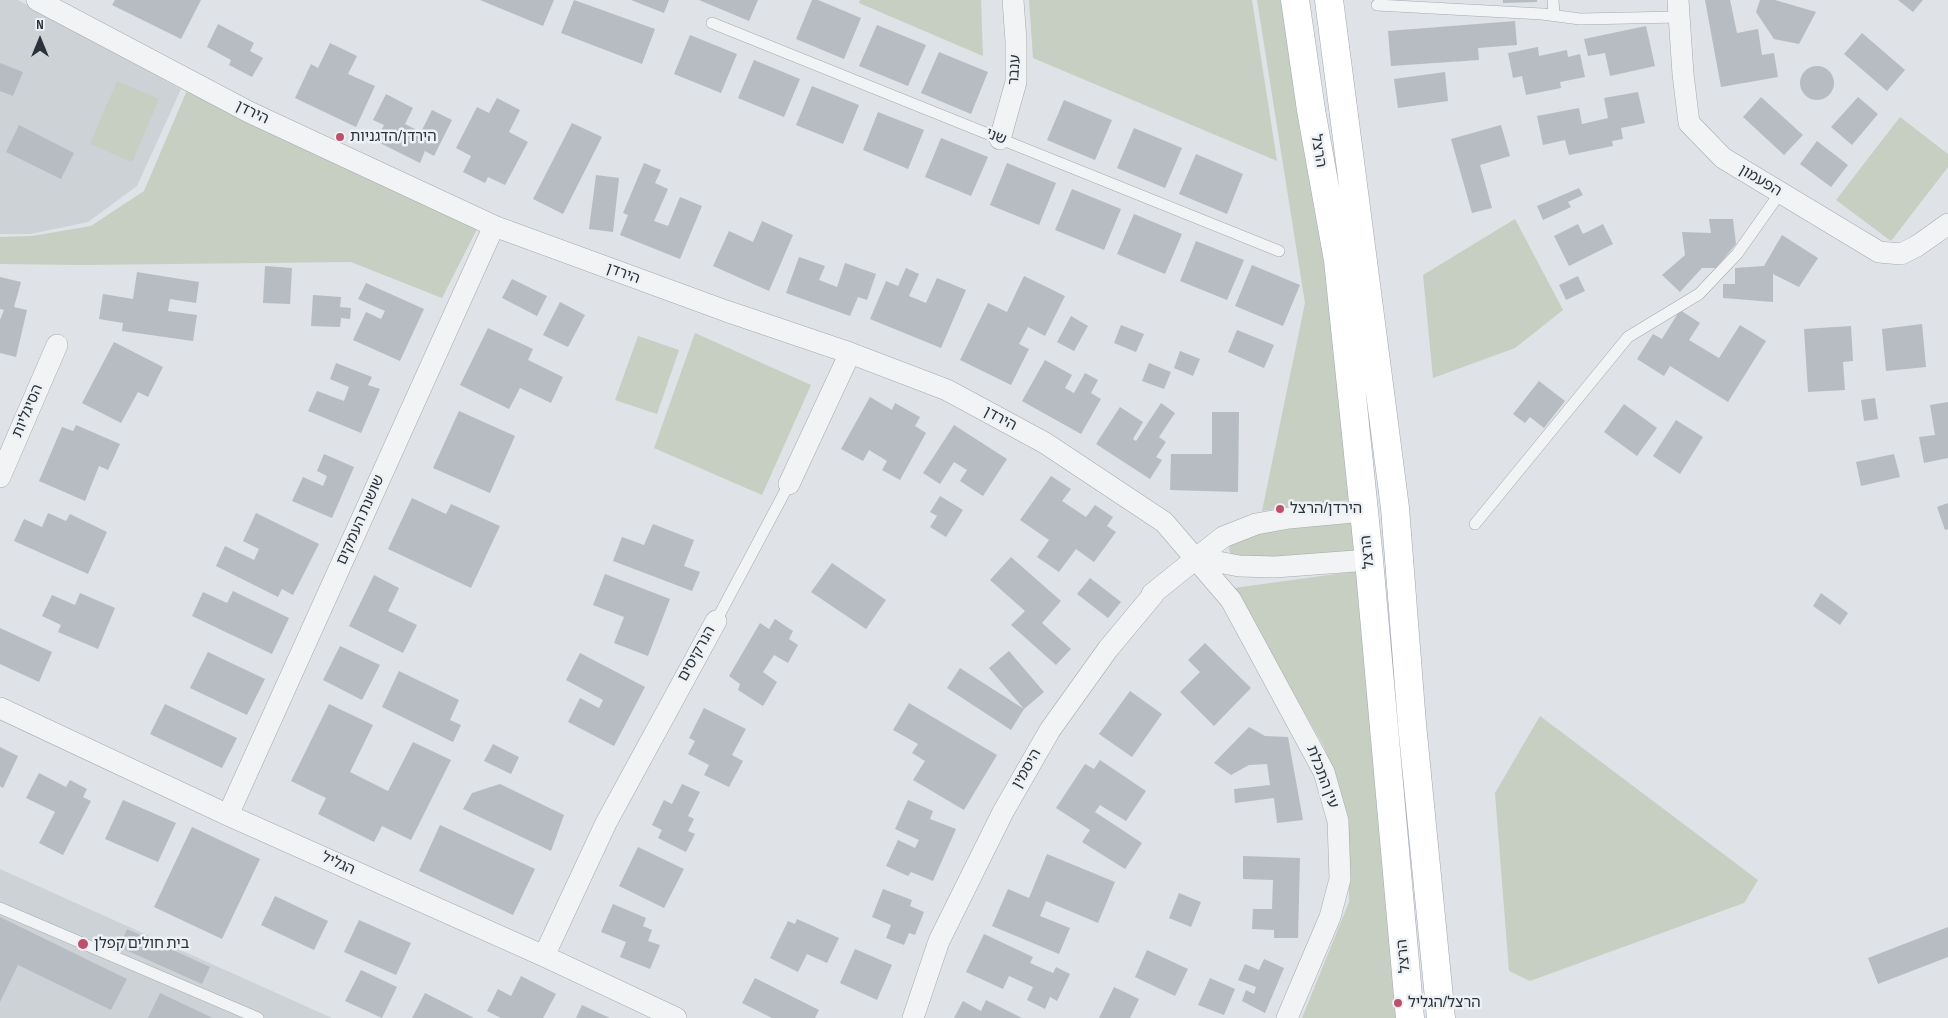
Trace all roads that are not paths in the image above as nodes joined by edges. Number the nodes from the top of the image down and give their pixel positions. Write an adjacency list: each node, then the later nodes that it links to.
1 (37, 0): 13 (street, הירדן)
2 (1013, 0): 10 (street, ענבר)
3 (1295, 0): 19 (main road, הרצל)
4 (1329, 0): 33 (main road, הרצל)
5 (1553, 0): 8 (lane)
6 (1377, 5): 8 (lane)
7 (1679, 8): 8 (lane); 11 (street, הפעמון)
8 (1554, 15)
9 (712, 22): 10 (lane, שני)
10 (1000, 139): 14 (lane, שני)
11 (1780, 193): 12 (street, הפעמון); 20 (lane)
12 (1948, 224)
13 (494, 226): 16 (street, הירדן); 25 (street, שושנת העמקים)
14 (1279, 251)
15 (57, 345): 17 (street, הסיגליות)
16 (850, 353): 18 (street, הנרקיסים); 21 (street, הירדן)
17 (0, 477)
18 (789, 484): 23 (lane, הנרקיסים)
19 (1364, 511): 21 (street, היסמין); 22 (main road, הרצל)
20 (1475, 524)
21 (1197, 558): 22 (street); 30 (street, היסמין); 31 (street, עין התכלת)
22 (1370, 560): 32 (main road, הרצל)
23 (716, 620): 27 (street, הנרקיסים)
24 (0, 708): 25 (street, הגליל)
25 (228, 815): 27 (street, הגליל)
26 (0, 908): 28 (lane)
27 (544, 956): 29 (street, הגליל)
28 (258, 1018)
29 (676, 1018)
30 (913, 1018)
31 (1287, 1018)
32 (1410, 1018)
33 (1441, 1018)

